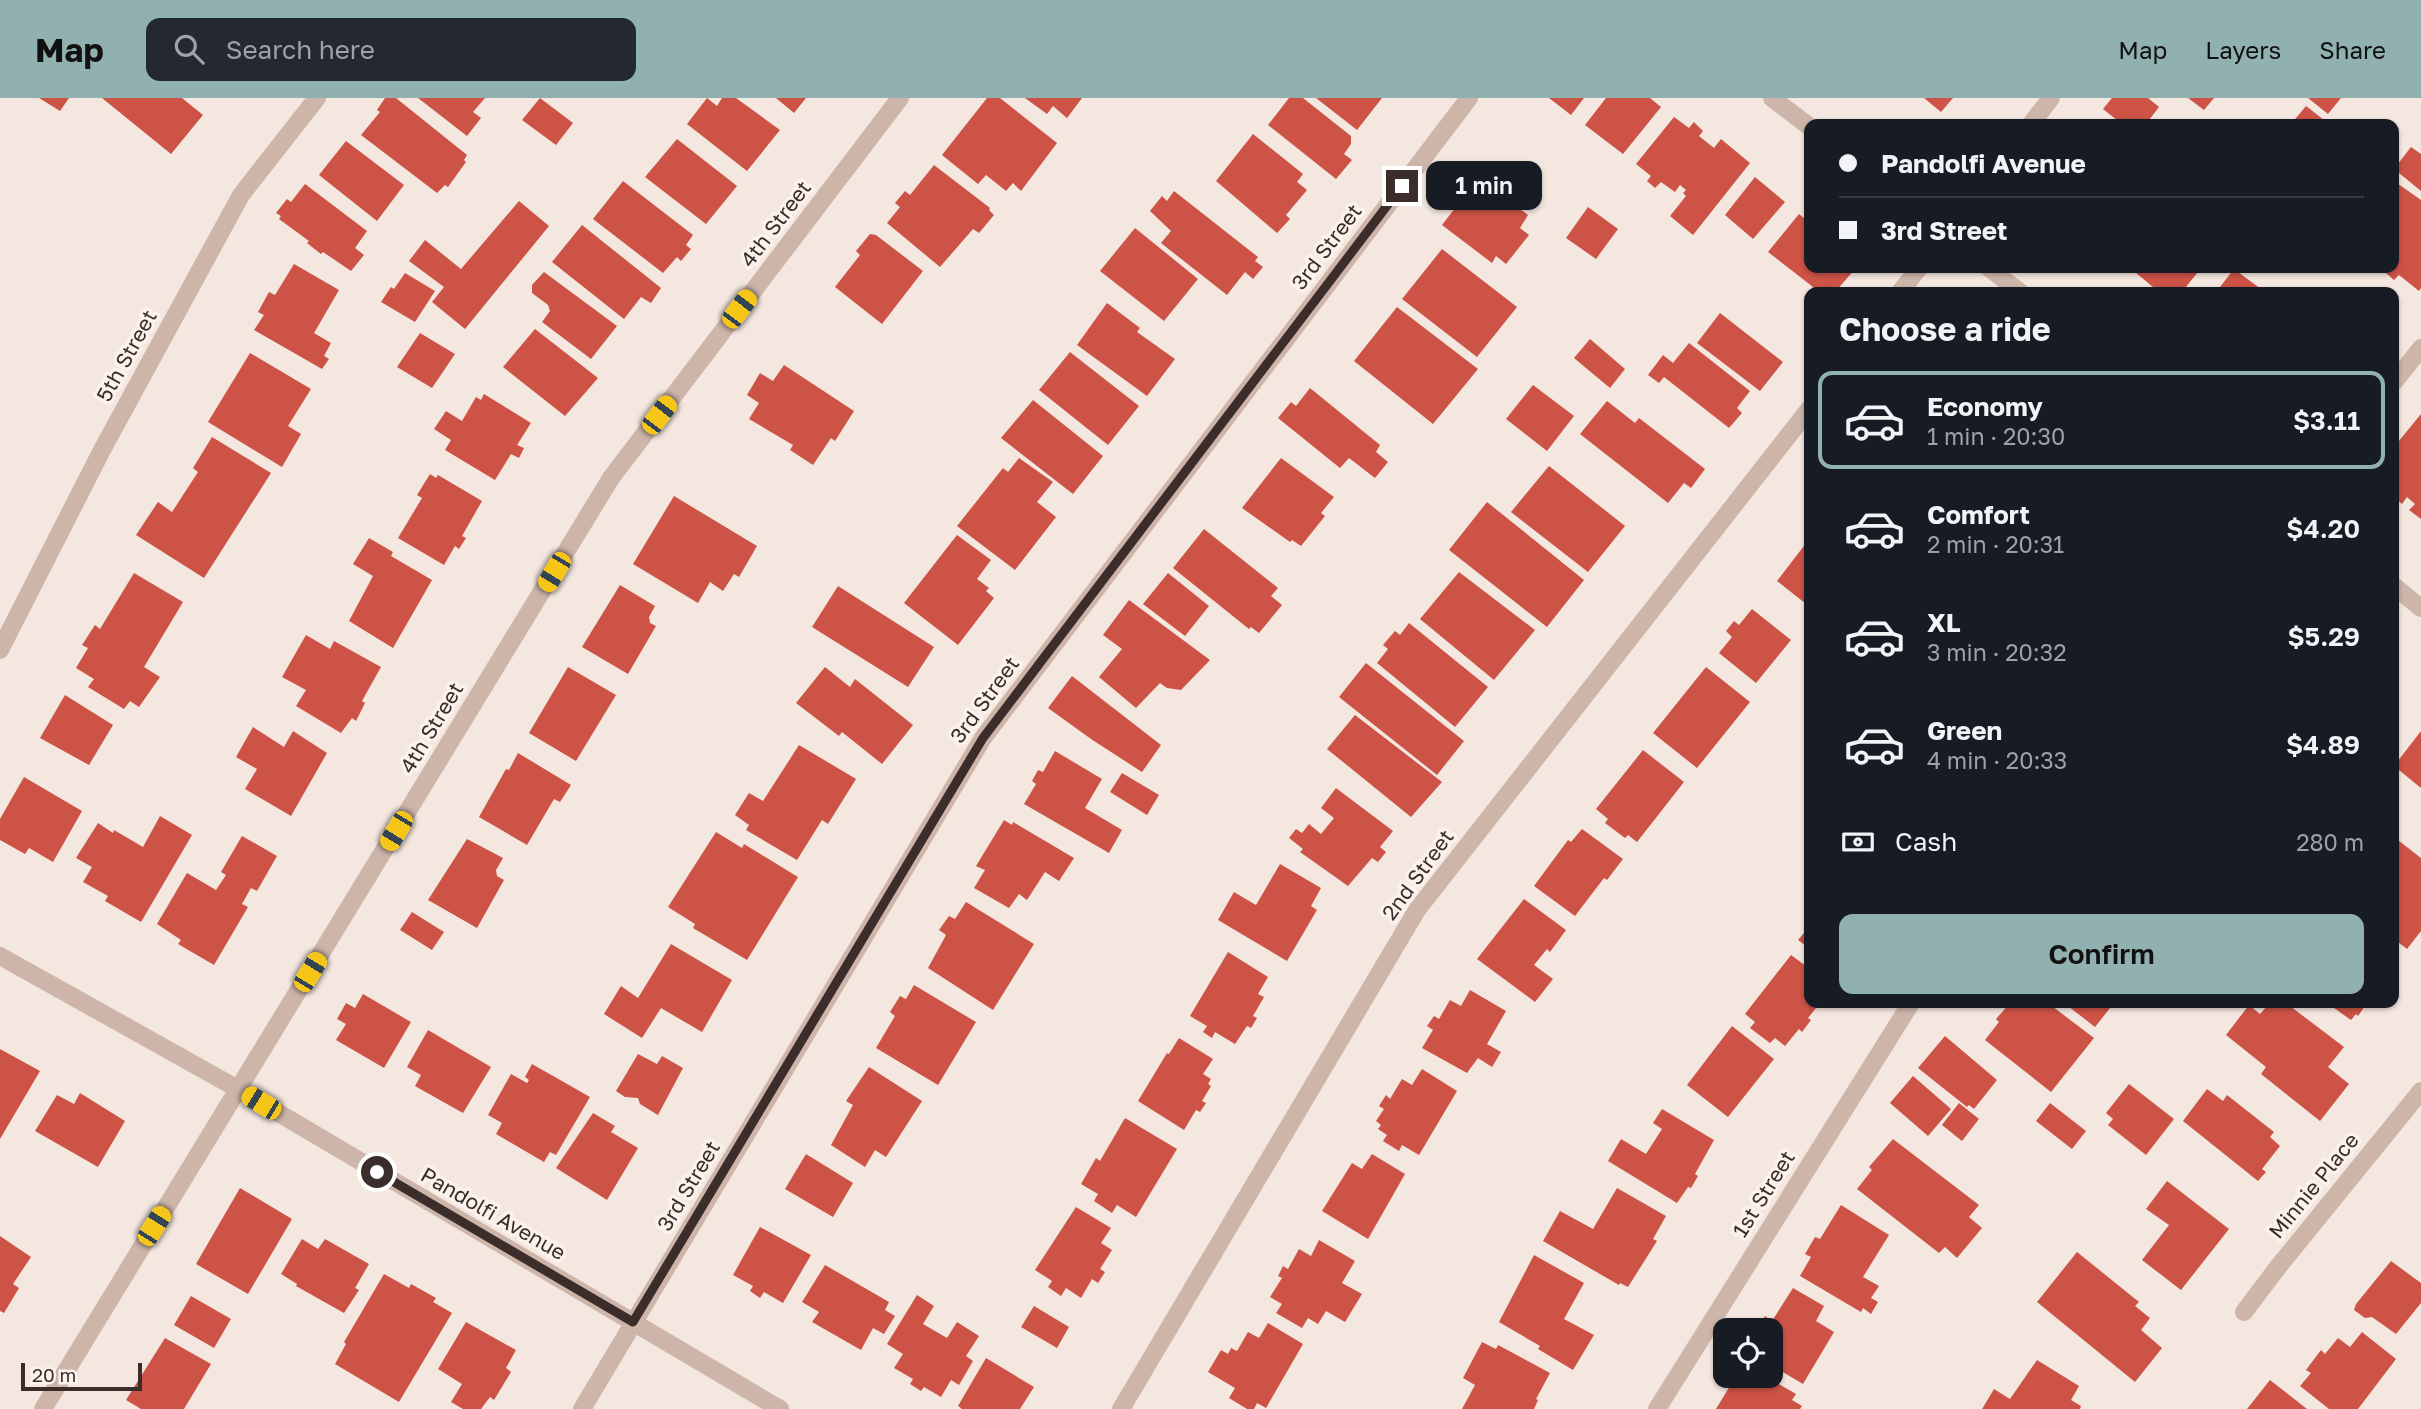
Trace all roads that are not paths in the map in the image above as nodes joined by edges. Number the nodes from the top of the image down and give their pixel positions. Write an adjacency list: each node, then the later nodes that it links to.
1 (317, 98): 17 (street, 5th Street)
2 (900, 98): 20 (street, 4th Street)
3 (1469, 98): 23 (street, 3rd Street)
4 (1772, 98): 7 (street)
5 (2051, 98): 6 (street)
6 (2035, 119)
7 (1804, 122)
8 (1915, 273): 10 (street)
9 (1995, 273): 11 (street)
10 (1904, 287)
11 (2014, 287)
12 (2421, 348): 13 (street)
13 (2399, 376)
14 (1804, 416): 27 (street, 2nd Street)
15 (2399, 590): 16 (street)
16 (2421, 608)
17 (0, 650)
18 (0, 956): 20 (street, Pandolfi Avenue)
19 (1908, 1008): 28 (street, 1st Street)
20 (238, 1089): 23 (street, Pandolfi Avenue); 24 (street, 4th Street)
21 (2421, 1091): 22 (street, Minnie Place)
22 (2244, 1312)
23 (633, 1322): 25 (street, 3rd Street); 26 (street, Pandolfi Avenue)
24 (43, 1409)
25 (582, 1409)
26 (780, 1409)
27 (1121, 1409)
28 (1657, 1409)

